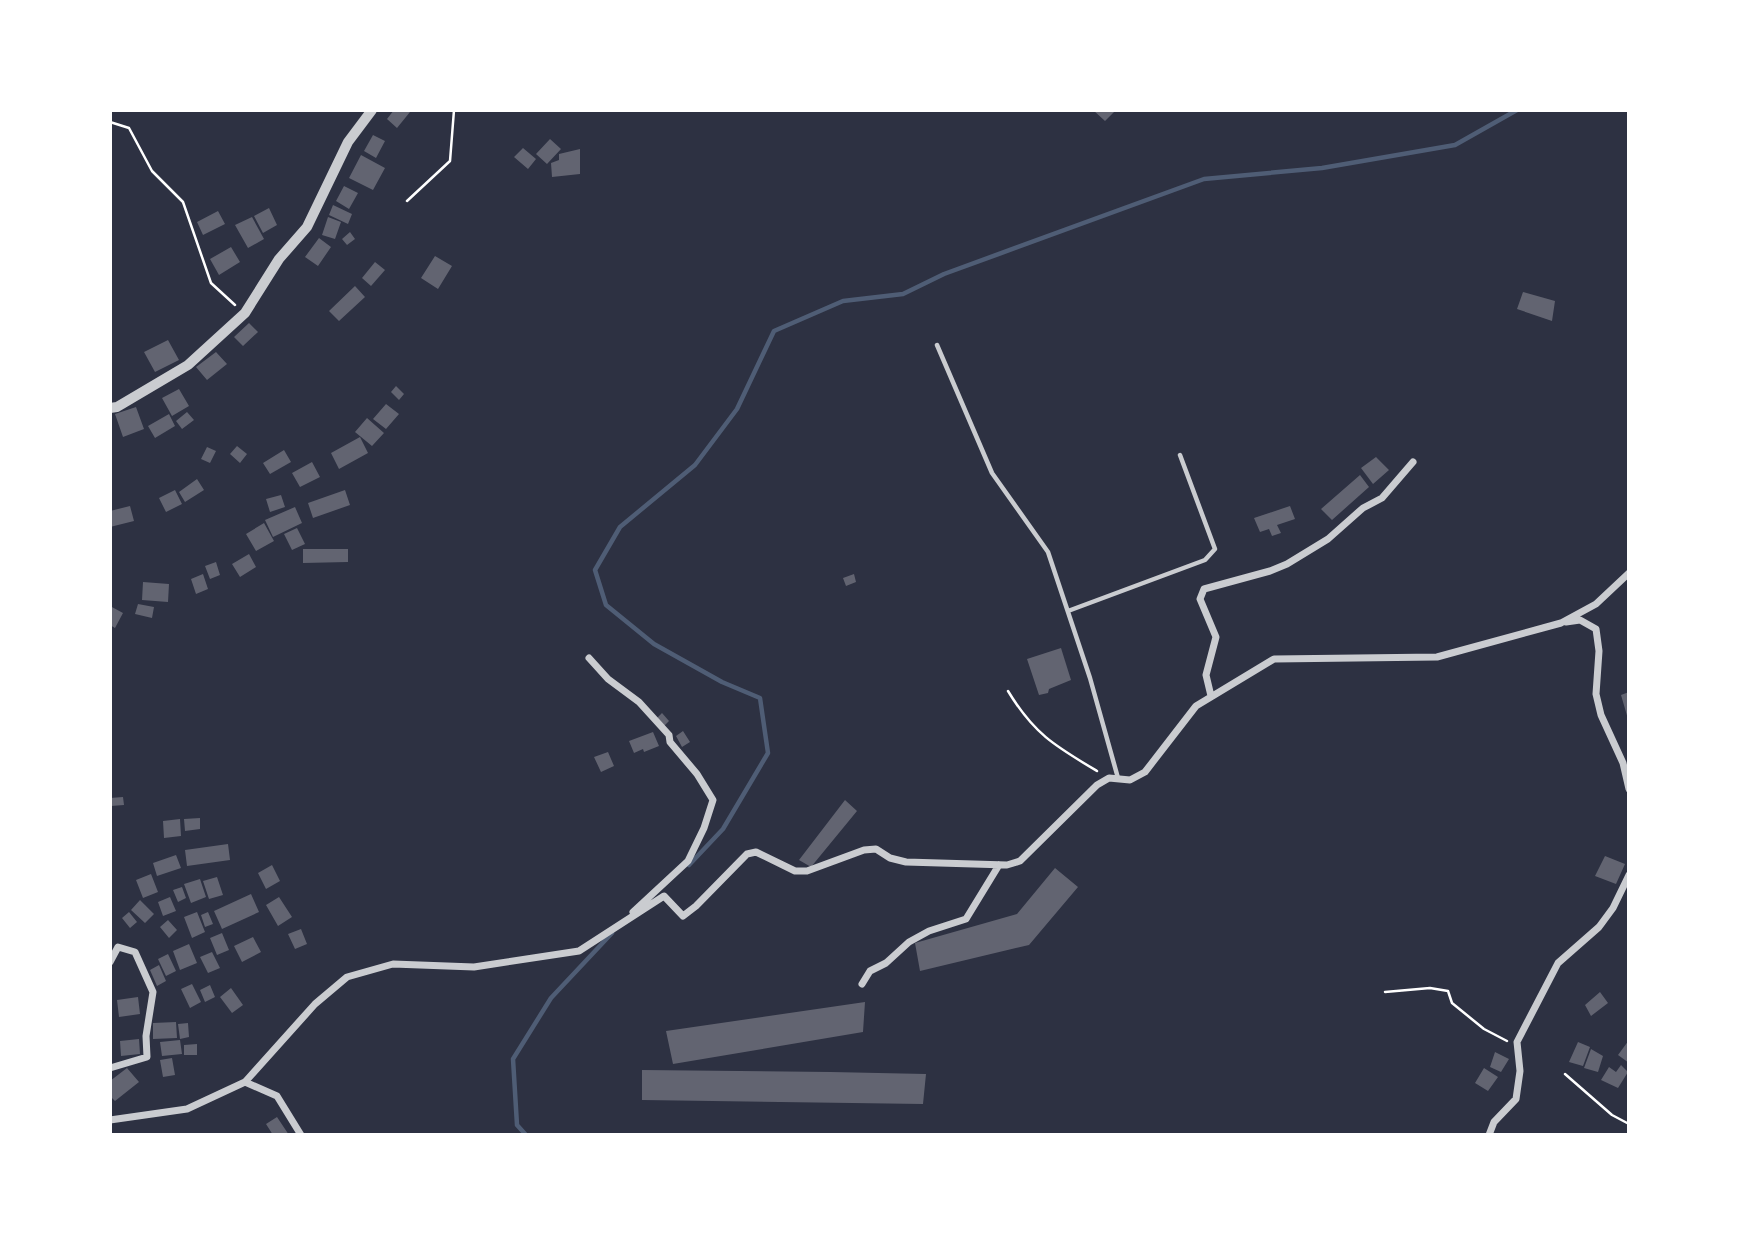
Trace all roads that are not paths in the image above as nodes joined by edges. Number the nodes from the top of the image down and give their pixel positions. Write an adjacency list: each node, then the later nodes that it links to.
1 (372, 110): 3 (street)
2 (937, 345): 7 (lane)
3 (110, 408)
4 (1180, 455): 7 (lane)
5 (1413, 462): 10 (street)
6 (1629, 573): 8 (street)
7 (1069, 611): 11 (lane)
8 (1561, 623): 10 (street); 12 (street)
9 (589, 657): 15 (street)
10 (1211, 696): 11 (street)
11 (1118, 779): 13 (street)
12 (1629, 789)
13 (999, 865): 15 (street); 17 (street)
14 (1629, 875): 22 (street)
15 (614, 929): 19 (street)
16 (110, 962): 18 (street)
17 (862, 984)
18 (110, 1068)
19 (245, 1082): 20 (street); 21 (street)
20 (110, 1120)
21 (302, 1135)
22 (1489, 1135)

